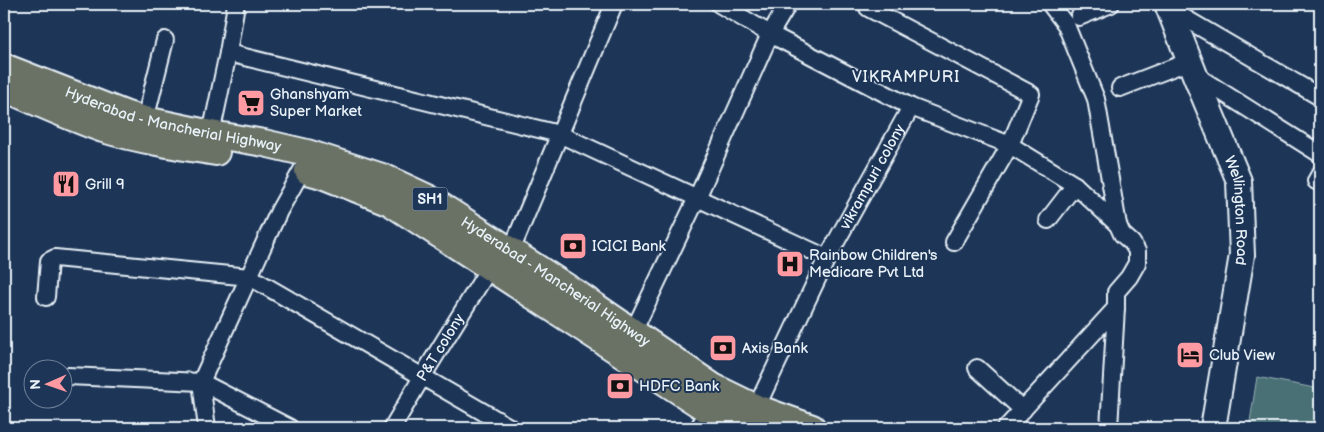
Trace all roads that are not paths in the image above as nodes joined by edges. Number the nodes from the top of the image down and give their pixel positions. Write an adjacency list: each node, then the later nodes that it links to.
1 (236, 4): 12 (street)
2 (614, 4): 21 (street)
3 (719, 4): 10 (street)
4 (788, 4): 10 (street)
5 (1050, 4): 28 (street)
6 (1111, 4): 9 (street)
7 (1168, 6): 14 (main road, Wellington Road); 17 (street)
8 (868, 8): 22 (street)
9 (1079, 17)
10 (770, 34): 18 (street); 26 (street)
11 (165, 40): 19 (street)
12 (228, 53): 20 (street); 21 (street)
13 (4, 67): 19 (main road, Hyderabad - Mancherial Highway / SH1)
14 (1193, 68): 16 (street); 23 (street); 51 (main road, Wellington Road)
15 (4, 88): 19 (main road, Hyderabad - Mancherial Highway / SH1)
16 (1120, 88)
17 (1320, 97)
18 (911, 108): 22 (street); 31 (street, vikrampuri colony)
19 (132, 123): 20 (main road, Hyderabad - Mancherial Highway / SH1); 24 (main road, Hyderabad - Mancherial Highway / SH1)
20 (211, 134): 30 (main road, Hyderabad - Mancherial Highway / SH1)
21 (559, 134): 26 (street); 30 (street)
22 (1010, 145): 25 (street); 29 (street)
23 (1320, 154)
24 (302, 170): 32 (main road, Hyderabad - Mancherial Highway / SH1); 33 (street)
25 (1075, 186): 27 (street); 28 (street)
26 (697, 198): 31 (street); 36 (street)
27 (1048, 220)
28 (1118, 225): 35 (street)
29 (954, 242)
30 (511, 251): 36 (main road, Hyderabad - Mancherial Highway / SH1)
31 (828, 258): 42 (street, vikrampuri colony)
32 (490, 267): 39 (street, P&T colony); 43 (main road, Hyderabad - Mancherial Highway / SH1)
33 (250, 277): 34 (street); 39 (street); 40 (street)
34 (46, 297)
35 (1116, 308): 41 (street); 50 (street)
36 (633, 332): 42 (main road, Hyderabad - Mancherial Highway / SH1)
37 (977, 368): 41 (street)
38 (72, 376): 40 (street)
39 (422, 377): 46 (street, P&T colony); 47 (street)
40 (201, 382): 44 (street); 45 (street)
41 (1023, 410): 49 (street)
42 (755, 418): 43 (main road, Hyderabad - Mancherial Highway / SH1); 48 (main road, Hyderabad - Mancherial Highway / SH1)
43 (704, 420)
44 (208, 428)
45 (290, 428)
46 (392, 428)
47 (510, 428)
48 (812, 428)
49 (1006, 428)
50 (1109, 428)
51 (1213, 428)

